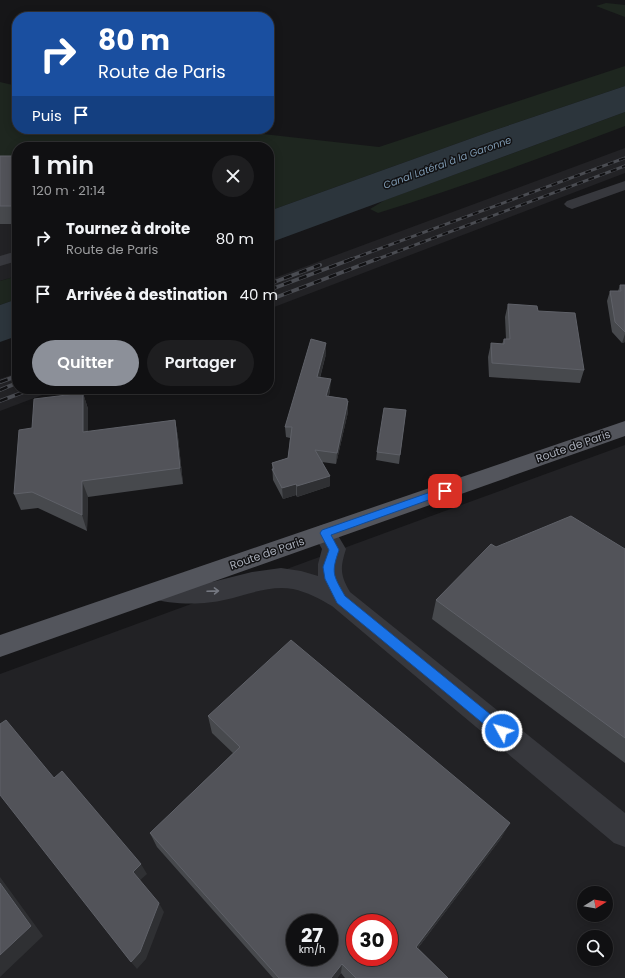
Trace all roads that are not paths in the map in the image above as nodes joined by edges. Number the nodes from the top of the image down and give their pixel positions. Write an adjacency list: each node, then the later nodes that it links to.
1 (625, 185): 2 (street)
2 (572, 204)
3 (12, 257): 4 (street)
4 (0, 261)
5 (625, 428): 6 (main road, Route de Paris)
6 (325, 533): 7 (main road, Route de Paris); 8 (street)
7 (160, 591): 8 (street, one-way to 8); 9 (main road, Route de Paris)
8 (341, 600): 10 (street)
9 (0, 646)
10 (625, 832)

